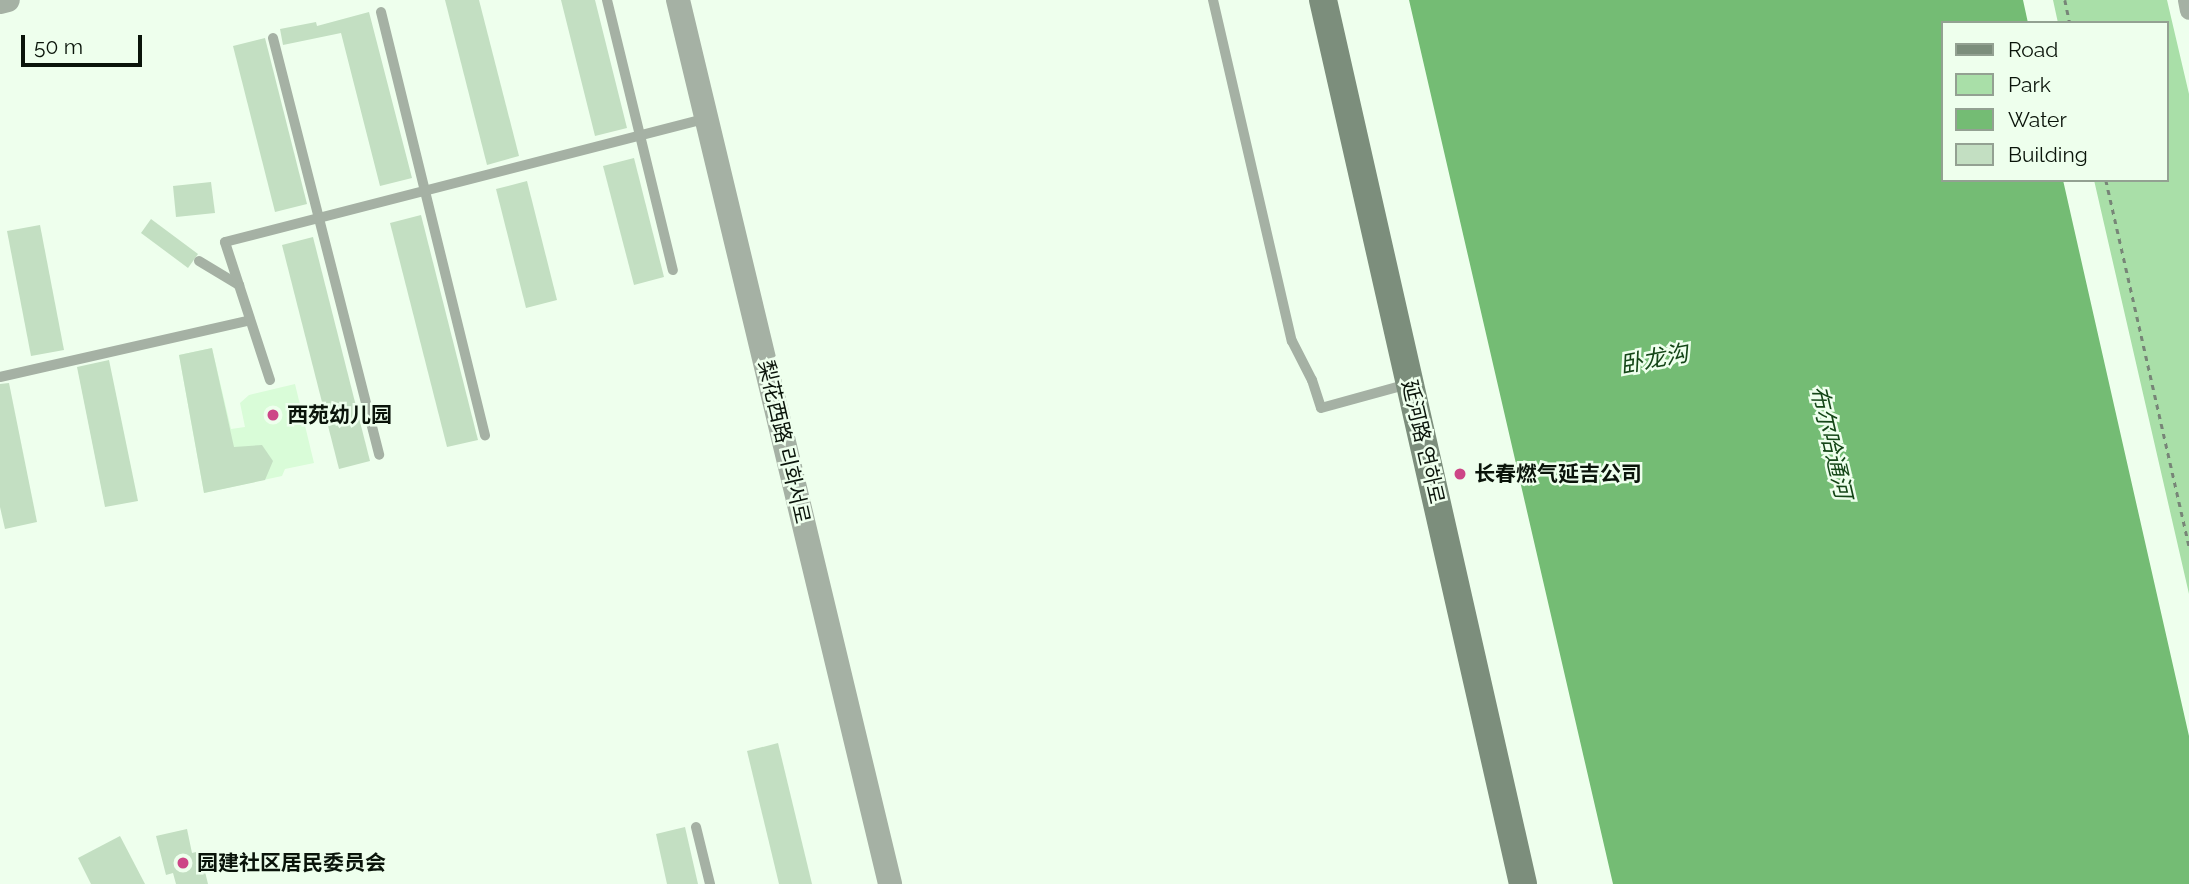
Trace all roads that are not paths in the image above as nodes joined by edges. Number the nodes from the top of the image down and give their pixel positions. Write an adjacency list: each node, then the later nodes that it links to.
1 (8, 0): 8 (street)
2 (607, 0): 13 (lane)
3 (678, 0): 12 (street, 梨花西路 리화서로)
4 (1213, 0): 22 (lane)
5 (1323, 0): 22 (main road, 延河路 연하로)
6 (1343, 0): 29 (main road, 延河路 연하로)
7 (2187, 0): 9 (street)
8 (0, 2)
9 (2189, 10)
10 (381, 12): 14 (lane)
11 (273, 38): 15 (lane)
12 (707, 118): 13 (lane); 27 (street, 梨花西路 리화서로)
13 (640, 135): 14 (lane); 17 (lane)
14 (425, 191): 15 (lane); 23 (lane)
15 (318, 218): 18 (lane); 24 (lane)
16 (199, 261): 18 (lane)
17 (673, 270)
18 (239, 285): 19 (lane)
19 (250, 320): 20 (lane); 21 (lane)
20 (0, 377)
21 (270, 380)
22 (1410, 384): 28 (main road, 延河路 연하로)
23 (485, 435)
24 (379, 456)
25 (696, 827): 26 (lane)
26 (710, 884)
27 (890, 884)
28 (1523, 884)
29 (1538, 884)

